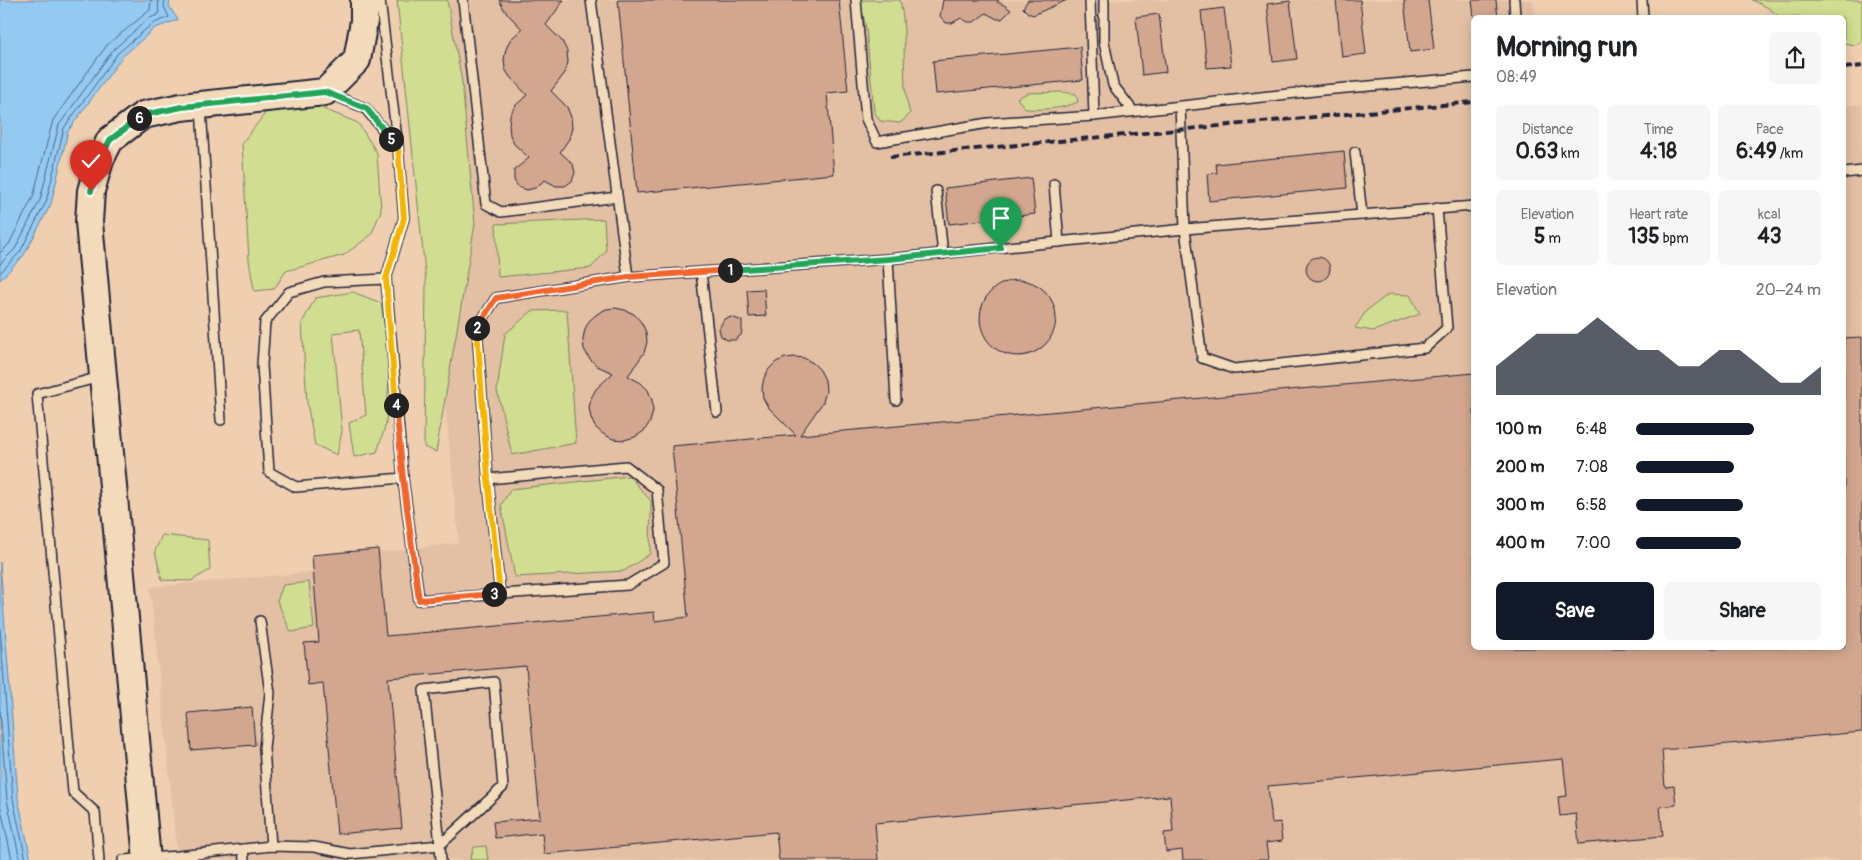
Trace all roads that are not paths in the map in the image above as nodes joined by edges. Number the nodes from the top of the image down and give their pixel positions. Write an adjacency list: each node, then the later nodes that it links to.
1 (364, 0): 13 (street)
2 (380, 0): 18 (lane)
3 (464, 0): 24 (lane)
4 (591, 0): 24 (lane)
5 (856, 0): 17 (lane)
6 (1090, 0): 17 (lane)
7 (1104, 0): 16 (lane)
8 (1514, 0): 10 (lane)
9 (1642, 0): 11 (lane)
10 (1515, 15)
11 (1644, 15)
12 (1471, 77): 15 (lane)
13 (325, 92): 14 (street); 18 (lane)
14 (200, 105): 35 (street); 38 (lane)
15 (1180, 106): 16 (lane); 28 (lane)
16 (1133, 111): 17 (lane)
17 (1094, 116)
18 (398, 147): 34 (lane)
19 (1355, 152): 27 (lane)
20 (1862, 170): 21 (lane)
21 (1846, 172)
22 (1054, 184): 29 (lane)
23 (936, 191): 30 (lane)
24 (617, 197): 33 (lane)
25 (1471, 206): 26 (lane)
26 (1437, 208): 27 (lane); 28 (lane)
27 (1362, 215): 28 (lane)
28 (1185, 230): 29 (lane)
29 (1059, 242): 30 (lane)
30 (943, 254): 31 (lane)
31 (888, 259): 32 (lane); 36 (lane)
32 (701, 272): 33 (lane); 37 (lane)
33 (628, 277): 40 (lane)
34 (386, 279): 39 (lane); 39 (lane)
35 (103, 376): 46 (street); 47 (lane)
36 (896, 400)
37 (717, 412)
38 (221, 420)
39 (403, 478): 41 (lane)
40 (488, 479): 41 (lane); 41 (lane)
41 (500, 594)
42 (260, 621): 44 (lane)
43 (440, 845): 43 (lane); 44 (lane); 49 (lane)
44 (271, 846): 45 (lane)
45 (243, 849): 46 (lane); 48 (lane)
46 (139, 859)
47 (100, 860)
48 (244, 860)
49 (441, 860)

